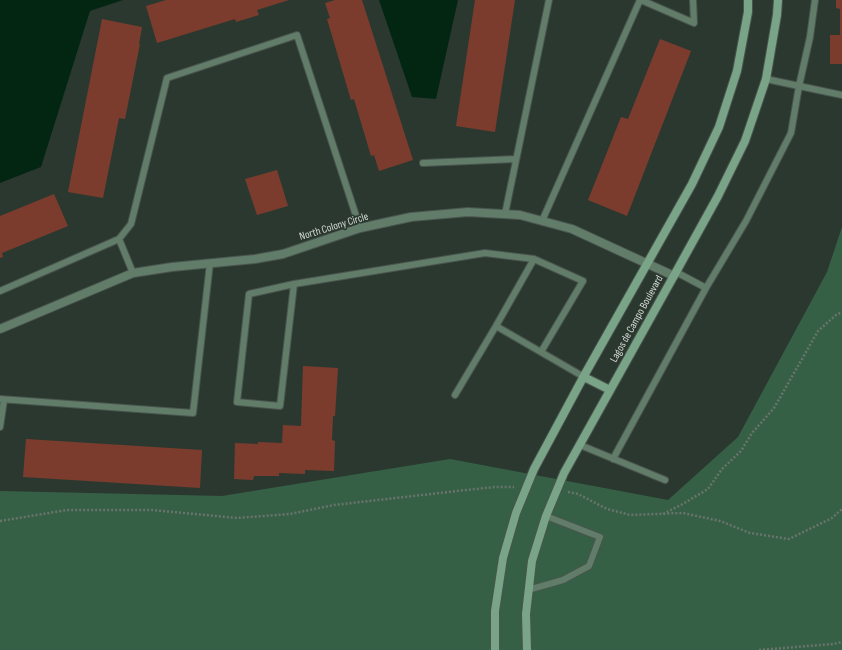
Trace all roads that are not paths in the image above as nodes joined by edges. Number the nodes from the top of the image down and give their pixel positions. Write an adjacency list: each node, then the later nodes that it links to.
1 (549, 0): 10 (lane)
2 (640, 0): 3 (lane); 13 (lane)
3 (694, 0)
4 (748, 0): 18 (street, Lagos de Campo Boulevard)
5 (778, 0): 7 (street, Lagos de Campo Boulevard)
6 (815, 0): 8 (lane)
7 (766, 79): 8 (lane); 20 (street, Lagos de Campo Boulevard)
8 (799, 86): 9 (lane); 22 (lane)
9 (842, 95)
10 (516, 159): 11 (lane); 12 (lane)
11 (423, 163)
12 (505, 214): 13 (street, North Colony Circle); 14 (street, North Colony Circle)
13 (542, 221): 18 (street, North Colony Circle)
14 (360, 228): 15 (lane); 17 (street, North Colony Circle)
15 (119, 239): 19 (lane); 23 (lane)
16 (534, 260): 21 (lane); 24 (lane); 26 (lane)
17 (210, 263): 19 (street, North Colony Circle); 30 (lane)
18 (648, 264): 20 (street, North Colony Circle); 27 (street, Lagos de Campo Boulevard)
19 (133, 273): 25 (street, North Colony Circle)
20 (675, 274): 22 (lane); 28 (street, Lagos de Campo Boulevard)
21 (294, 284): 21 (lane)
22 (706, 288): 33 (lane)
23 (0, 291)
24 (496, 326): 26 (lane); 29 (lane)
25 (0, 329)
26 (541, 352): 27 (lane)
27 (584, 377): 28 (street); 37 (street, Lagos de Campo Boulevard)
28 (610, 390): 32 (street, Lagos de Campo Boulevard)
29 (455, 395)
30 (2, 400): 31 (lane)
31 (0, 427)
32 (580, 444): 33 (lane); 35 (street, Lagos de Campo Boulevard)
33 (613, 458): 34 (lane)
34 (665, 480)
35 (546, 516): 36 (street, Lagos de Campo Boulevard); 36 (lane)
36 (528, 590): 38 (street, Lagos de Campo Boulevard)
37 (496, 650)
38 (527, 650)

